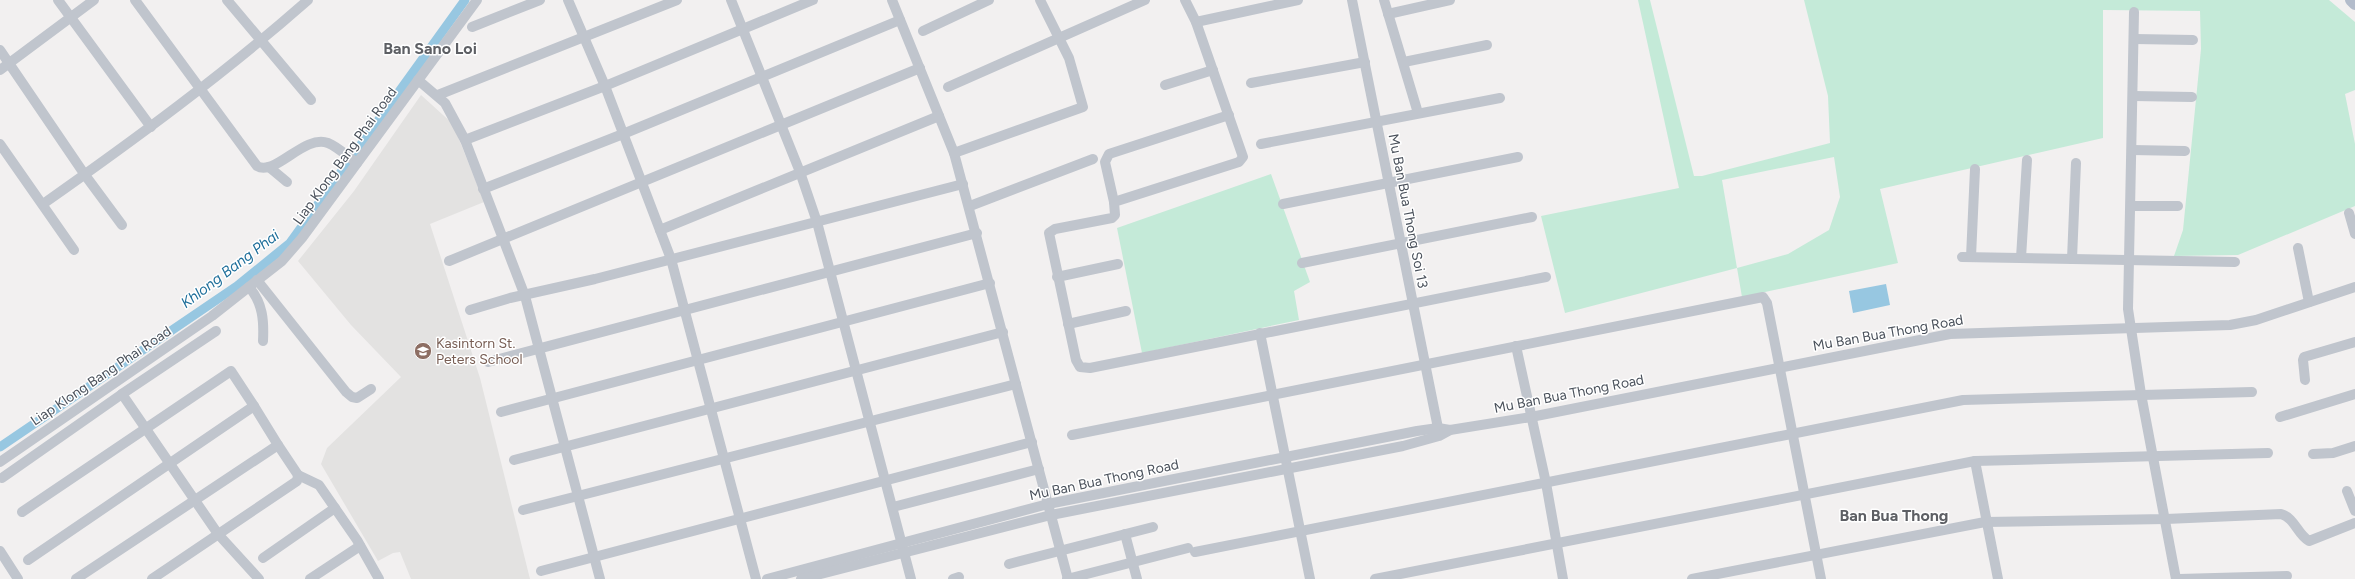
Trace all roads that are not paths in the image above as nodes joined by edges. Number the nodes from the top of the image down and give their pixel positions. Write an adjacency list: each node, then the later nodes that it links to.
1 (58, 0): 25 (street)
2 (94, 0): 25 (street)
3 (135, 0): 50 (street)
4 (227, 0): 35 (street)
5 (308, 0): 35 (street)
6 (477, 0): 45 (street, Liap Klong Bang Phai Road)
7 (540, 0): 28 (street)
8 (568, 0): 31 (street)
9 (677, 0): 31 (street)
10 (732, 0): 29 (street)
11 (813, 0): 29 (street)
12 (892, 0): 26 (street)
13 (989, 0): 30 (street)
14 (1040, 0): 32 (street)
15 (1145, 0): 32 (street)
16 (1185, 0): 27 (street)
17 (1298, 0): 27 (street)
18 (1352, 0): 38 (street, Mu Ban Bua Thong Soi 13)
19 (1384, 0): 24 (street)
20 (1450, 0): 24 (street)
21 (2351, 0): 22 (main road)
22 (2355, 4)
23 (2134, 12): 33 (street)
24 (1388, 14): 39 (street)
25 (72, 18): 40 (street); 61 (street)
26 (900, 20): 41 (street); 44 (street)
27 (1196, 22): 43 (street)
28 (472, 27)
29 (742, 29): 44 (street); 47 (street)
30 (923, 31)
31 (585, 37): 47 (street); 51 (street)
32 (1059, 38): 49 (street); 68 (street)
33 (2135, 39): 34 (street); 52 (street)
34 (2194, 40)
35 (262, 41): 50 (street); 55 (street)
36 (1487, 45): 39 (street)
37 (0, 50): 40 (street)
38 (1365, 62): 46 (street); 59 (street, Mu Ban Bua Thong Soi 13)
39 (1404, 62): 56 (street)
40 (9, 63): 42 (street); 77 (street)
41 (920, 68): 58 (street); 60 (street)
42 (0, 70)
43 (1213, 70): 48 (street); 57 (street)
44 (762, 77): 60 (street); 62 (street)
45 (418, 80): 51 (street); 72 (street, Liap Klong Bang Phai Road)
46 (1250, 83)
47 (606, 86): 62 (street); 63 (street)
48 (1165, 86)
49 (948, 87)
50 (200, 90): 61 (street); 74 (street)
51 (438, 96): 63 (street)
52 (2134, 96): 53 (street); 66 (street)
53 (2192, 97)
54 (1500, 98): 56 (street)
55 (311, 100)
56 (1418, 113): 59 (street)
57 (1229, 115): 83 (street); 83 (street)
58 (939, 116): 68 (street); 76 (street)
59 (1376, 122): 65 (street); 80 (street, Mu Ban Bua Thong Soi 13)
60 (780, 124): 76 (street); 79 (street)
61 (151, 127): 77 (street)
62 (623, 134): 79 (street); 82 (street)
63 (465, 140): 82 (street)
64 (0, 144): 84 (street)
65 (1261, 144)
66 (2132, 150): 67 (street); 87 (street)
67 (2185, 151)
68 (954, 154): 81 (street)
69 (1518, 157): 80 (street)
70 (1093, 159): 86 (street)
71 (2027, 160): 100 (street)
72 (354, 162): 74 (street); 111 (street, Liap Klong Bang Phai Road)
73 (2076, 163): 101 (street)
74 (269, 167): 78 (street)
75 (1975, 169): 100 (street)
76 (800, 172): 91 (street); 93 (street)
77 (85, 175): 84 (street); 92 (street)
78 (288, 182)
79 (641, 182): 93 (street); 96 (street)
80 (1388, 183): 85 (street); 97 (street, Mu Ban Bua Thong Soi 13)
81 (963, 184): 86 (street); 91 (street)
82 (483, 189): 96 (street)
83 (1114, 202): 109 (street)
84 (43, 204): 99 (street)
85 (1283, 204)
86 (970, 206): 94 (street)
87 (2131, 206): 88 (street); 103 (street)
88 (2178, 206)
89 (2349, 213): 95 (street)
90 (1532, 217): 97 (street)
91 (817, 222): 102 (street); 108 (street)
92 (122, 225)
93 (660, 230): 102 (street)
94 (977, 233): 108 (street); 112 (street)
95 (2355, 234)
96 (503, 238): 104 (street); 115 (street)
97 (1400, 243): 106 (street); 117 (street, Mu Ban Bua Thong Soi 13)
98 (2298, 248): 116 (street)
99 (74, 250)
100 (2021, 258): 101 (street)
101 (2072, 259): 103 (street)
102 (671, 260): 115 (street); 119 (street)
103 (2130, 260): 105 (street); 123 (street)
104 (449, 262)
105 (2235, 262)
106 (1302, 263)
107 (1118, 264): 109 (street)
108 (830, 271): 119 (street); 121 (street)
109 (1057, 277): 122 (street)
110 (1546, 277): 117 (street)
111 (257, 280): 113 (street, Liap Klong Bang Phai Road); 138 (street)
112 (990, 283): 121 (street); 125 (street)
113 (249, 287): 127 (street); 166 (street, Liap Klong Bang Phai Road)
114 (2355, 287): 116 (street, Mu Ban Bua Thong Road)
115 (525, 296): 118 (street); 130 (street)
116 (2309, 302): 123 (street, Mu Ban Bua Thong Road)
117 (1412, 304): 126 (street); 133 (street, Mu Ban Bua Thong Soi 13)
118 (470, 310)
119 (686, 310): 130 (street); 131 (street)
120 (1126, 311): 122 (street)
121 (844, 321): 131 (street); 135 (street)
122 (1068, 324): 126 (street)
123 (2132, 327): 134 (street, Mu Ban Bua Thong Road); 142 (street)
124 (216, 331): 140 (street)
125 (1003, 332): 135 (street); 137 (street)
126 (1260, 333): 141 (street)
127 (263, 341)
128 (2355, 342): 136 (street)
129 (1516, 346): 133 (street); 134 (street); 148 (street)
130 (540, 347): 132 (street); 144 (street)
131 (699, 360): 144 (street); 146 (street)
132 (488, 362)
133 (1425, 364): 141 (street); 152 (street, Mu Ban Bua Thong Soi 13)
134 (1780, 367): 148 (street, Mu Ban Bua Thong Road); 153 (street)
135 (857, 372): 146 (street); 150 (street)
136 (2305, 380)
137 (1016, 384): 150 (street); 155 (street)
138 (371, 389)
139 (2252, 392): 142 (street)
140 (122, 394): 151 (street); 171 (street)
141 (1272, 394): 154 (street); 162 (street)
142 (2141, 394): 153 (street); 161 (street)
143 (2355, 394): 149 (street)
144 (552, 397): 147 (street); 158 (street)
145 (254, 406): 151 (street); 156 (street); 167 (street)
146 (712, 408): 158 (street); 163 (street)
147 (501, 412)
148 (1531, 417): 152 (street, Mu Ban Bua Thong Road); 173 (street)
149 (2280, 417)
150 (870, 421): 163 (street); 172 (street)
151 (146, 429): 167 (street); 182 (street)
152 (1439, 432): 162 (street, Mu Ban Bua Thong Road); 168 (street, Mu Ban Bua Thong Road)
153 (1793, 433): 173 (street); 175 (street)
154 (1072, 434)
155 (1032, 442): 169 (street); 172 (street)
156 (278, 445): 170 (street); 177 (street)
157 (2355, 446): 160 (street)
158 (565, 447): 164 (street); 176 (street)
159 (2268, 453): 161 (street)
160 (2313, 454)
161 (2152, 456): 165 (street); 186 (street)
162 (1285, 458): 168 (street); 178 (street, Mu Ban Bua Thong Road)
163 (724, 459): 176 (street); 185 (street)
164 (514, 460)
165 (1975, 460): 175 (street); 187 (street)
166 (0, 462)
167 (170, 463): 177 (street); 201 (street)
168 (1288, 468): 184 (street, Mu Ban Bua Thong Road); 190 (street)
169 (1039, 469): 178 (street); 179 (street)
170 (298, 475): 180 (street); 191 (street)
171 (2, 478)
172 (886, 480): 179 (street); 185 (street)
173 (1546, 483): 190 (street); 193 (street)
174 (2347, 491): 183 (street)
175 (1803, 494): 193 (street); 198 (street)
176 (579, 496): 181 (street); 199 (street)
177 (193, 500): 191 (street); 207 (street)
178 (1048, 504): 184 (street); 195 (street, Mu Ban Bua Thong Road)
179 (893, 507): 195 (street)
180 (335, 508): 194 (street); 200 (street)
181 (523, 510)
182 (22, 512)
183 (2355, 512)
184 (1051, 515): 195 (street, Mu Ban Bua Thong Road); 196 (street)
185 (740, 518): 199 (street); 213 (street)
186 (2166, 519): 187 (street); 188 (street); 225 (street)
187 (1985, 522): 198 (street); 224 (street)
188 (2355, 523)
189 (1152, 527): 192 (street)
190 (1301, 530): 202 (street); 219 (street)
191 (218, 534): 208 (street); 209 (street)
192 (1125, 534): 196 (street); 202 (street)
193 (1556, 543): 220 (street); 221 (street)
194 (360, 546): 210 (street); 211 (street)
195 (903, 548): 214 (street, Mu Ban Bua Thong Road); 215 (street, Mu Ban Bua Thong Road); 216 (street)
196 (1060, 550): 203 (street); 217 (street)
197 (0, 551): 206 (street)
198 (1815, 554): 222 (street); 223 (street)
199 (595, 556): 204 (street); 212 (street)
200 (263, 558)
201 (28, 560)
202 (1132, 562): 217 (street); 218 (street)
203 (1009, 564)
204 (541, 571)
205 (2287, 576): 226 (street)
206 (18, 579)
207 (76, 579)
208 (152, 579)
209 (259, 579)
210 (310, 579)
211 (380, 579)
212 (600, 579)
213 (756, 579)
214 (767, 579)
215 (801, 579)
216 (911, 579)
217 (1067, 579)
218 (1137, 579)
219 (1310, 579)
220 (1375, 579)
221 (1563, 579)
222 (1692, 579)
223 (1821, 579)
224 (1998, 579)
225 (2176, 579)
226 (2179, 579)

